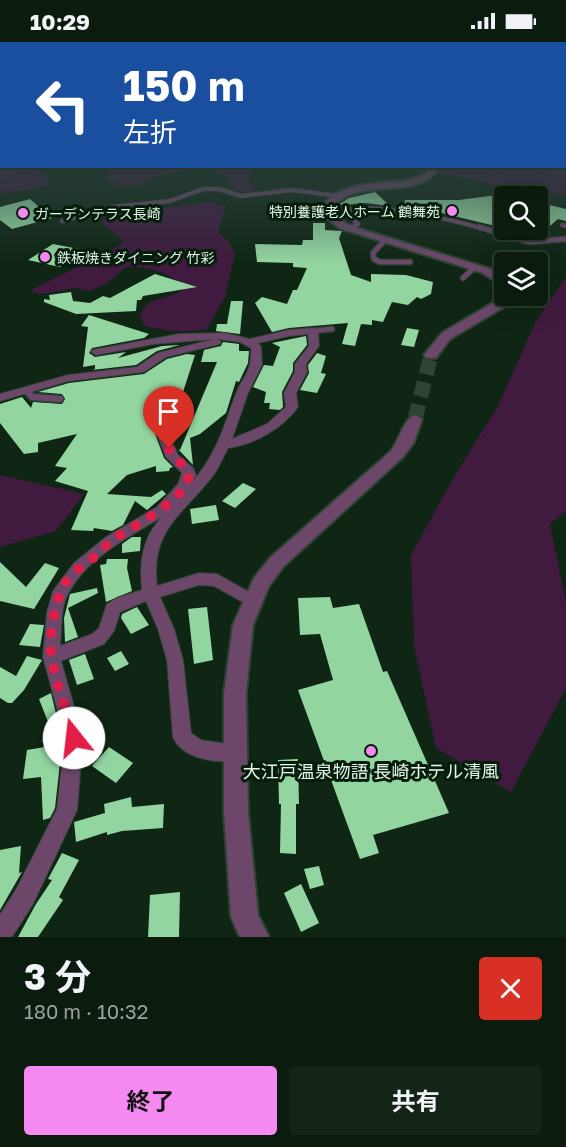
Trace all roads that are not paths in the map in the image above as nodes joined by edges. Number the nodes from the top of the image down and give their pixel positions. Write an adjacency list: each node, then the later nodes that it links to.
1 (420, 180): 2 (street)
2 (338, 196): 3 (lane); 4 (street)
3 (62, 221)
4 (350, 229): 5 (lane); 6 (street)
5 (566, 238)
6 (385, 240): 7 (lane); 8 (street)
7 (410, 262)
8 (475, 267): 9 (street); 10 (lane)
9 (494, 276)
10 (464, 278)
11 (497, 306): 17 (street)
12 (332, 329): 13 (lane)
13 (313, 332): 15 (street); 23 (street)
14 (222, 338): 15 (street); 16 (street); 18 (street)
15 (251, 342): 23 (street)
16 (96, 352)
17 (431, 355)
18 (27, 392): 19 (street); 20 (lane)
19 (0, 398)
20 (60, 399)
21 (415, 419): 25 (street)
22 (161, 429): 26 (street)
23 (223, 444): 24 (street)
24 (150, 593): 25 (street); 26 (street); 27 (street)
25 (252, 601): 27 (street)
26 (51, 657): 28 (street)
27 (235, 752): 29 (street)
28 (0, 936)
29 (255, 937)

